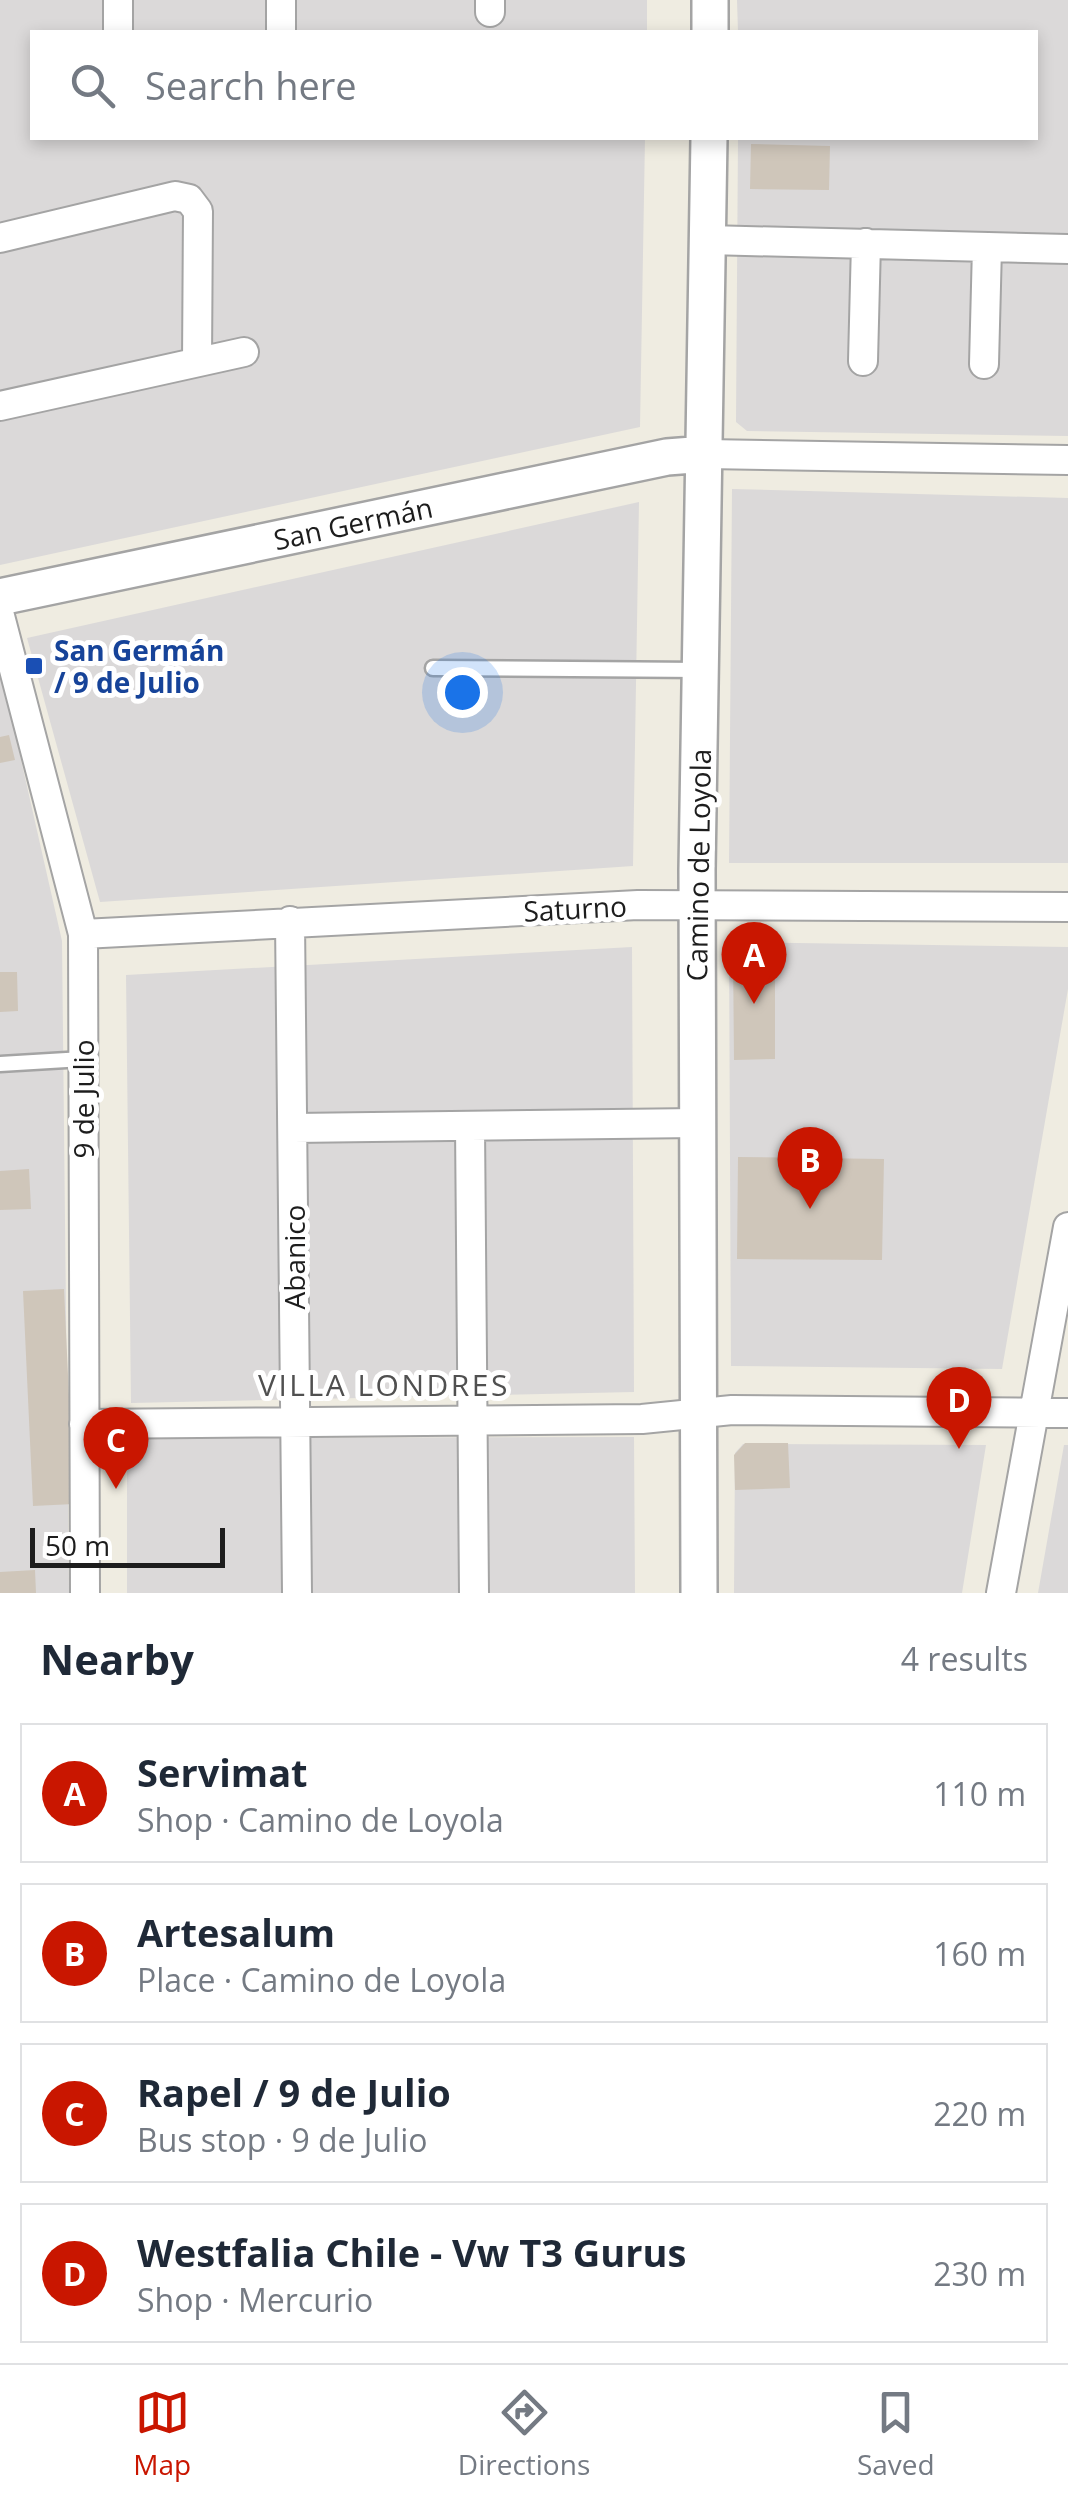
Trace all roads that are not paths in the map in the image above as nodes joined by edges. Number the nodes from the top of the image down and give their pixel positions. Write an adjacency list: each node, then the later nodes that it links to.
1 (118, 0): 4 (street)
2 (282, 0): 5 (street)
3 (710, 0): 6 (street)
4 (118, 30)
5 (281, 30)
6 (710, 30)
7 (709, 140): 9 (street, Camino de Loyola)
8 (0, 238): 15 (street)
9 (708, 240): 10 (street); 18 (street, Camino de Loyola)
10 (866, 244): 11 (street); 14 (street)
11 (988, 247): 12 (street); 16 (street)
12 (1068, 249)
13 (244, 352): 15 (street)
14 (863, 361)
15 (196, 362): 17 (street)
16 (984, 364)
17 (0, 406)
18 (706, 454): 19 (street); 20 (street, San Germán); 23 (street, Camino de Loyola)
19 (1068, 460)
20 (0, 597)
21 (0, 616): 27 (street, 9 de Julio)
22 (433, 668): 23 (lane)
23 (702, 670): 24 (street, Camino de Loyola)
24 (697, 906): 25 (street, Saturno); 26 (street, Saturno); 30 (street, Camino de Loyola)
25 (1068, 907)
26 (290, 921): 27 (street, Saturno); 32 (street, Abanico)
27 (83, 934): 28 (street, 9 de Julio)
28 (83, 1059): 29 (lane); 39 (street, 9 de Julio)
29 (0, 1064)
30 (697, 1123): 31 (street); 36 (street, Camino de Loyola)
31 (470, 1126): 32 (street); 37 (street)
32 (294, 1128): 38 (street, Abanico)
33 (1068, 1227): 34 (street)
34 (1034, 1413): 35 (street); 36 (street); 44 (street)
35 (1068, 1413)
36 (698, 1414): 37 (street); 43 (street, Camino de Loyola)
37 (473, 1421): 38 (street); 42 (street)
38 (296, 1422): 39 (street); 41 (street, Abanico)
39 (84, 1424): 40 (street, 9 de Julio)
40 (85, 1593)
41 (297, 1593)
42 (474, 1593)
43 (699, 1593)
44 (1001, 1593)

